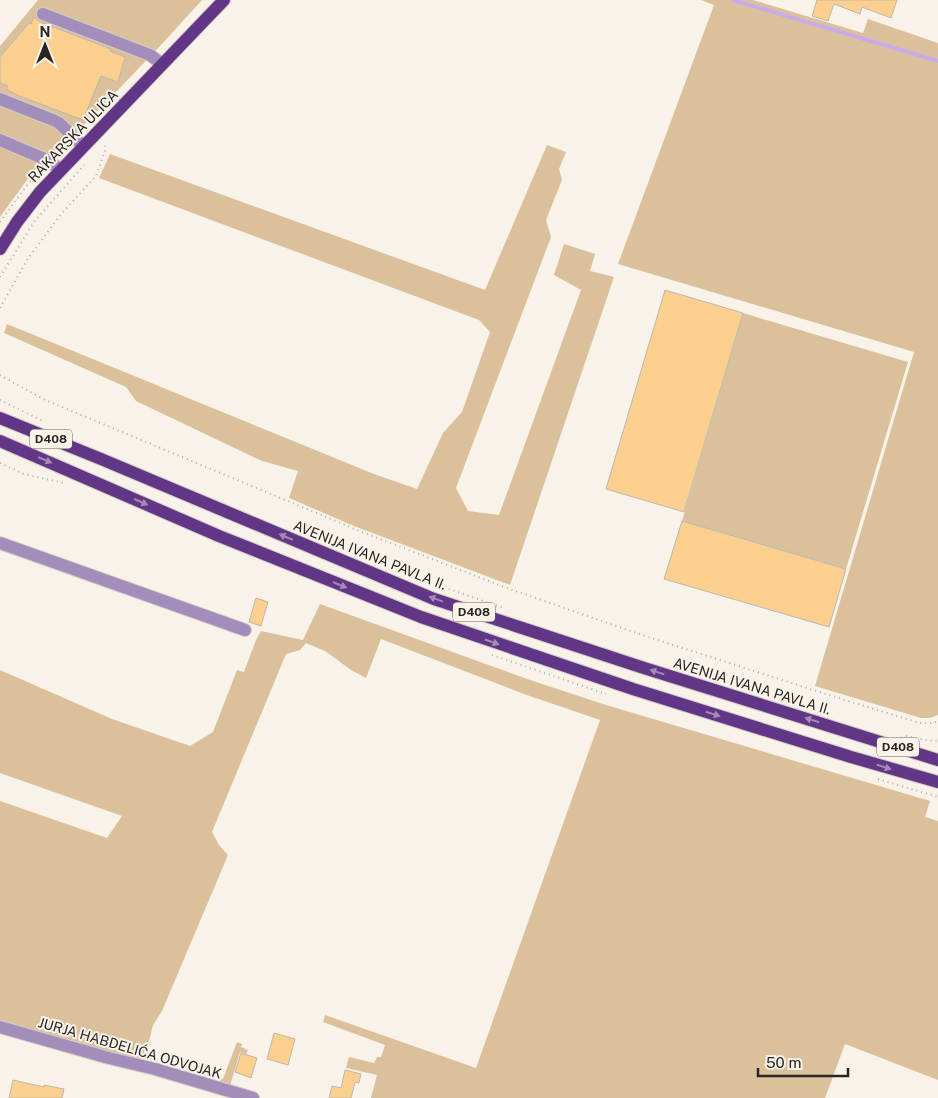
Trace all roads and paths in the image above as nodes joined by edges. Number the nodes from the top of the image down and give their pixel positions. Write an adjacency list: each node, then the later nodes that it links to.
1 (224, 0): 3 (main road, RAKARSKA ULICA)
2 (43, 14): 3 (street)
3 (162, 64): 5 (main road, RAKARSKA ULICA)
4 (0, 100): 7 (street)
5 (104, 125): 7 (main road, RAKARSKA ULICA); 12 (path)
6 (0, 140): 9 (street)
7 (84, 146): 9 (main road, RAKARSKA ULICA)
8 (86, 163): 11 (path)
9 (61, 170): 10 (main road, RAKARSKA ULICA)
10 (0, 249)
11 (0, 277)
12 (0, 308)
13 (0, 375): 22 (path)
14 (0, 400): 16 (path)
15 (0, 418): 25 (main road, AVENIJA IVANA PAVLA II. / D408, one-way to 15)
16 (42, 421)
17 (0, 441): 26 (main road, D408, one-way to 26)
18 (0, 543): 21 (street)
19 (421, 579): 20 (path)
20 (509, 610)
21 (244, 630)
22 (938, 721)
23 (904, 736): 24 (path)
24 (938, 741)
25 (938, 760)
26 (938, 782)
27 (0, 1027): 28 (street, JURJA HABDELIĆA ODVOJAK)
28 (252, 1098)

